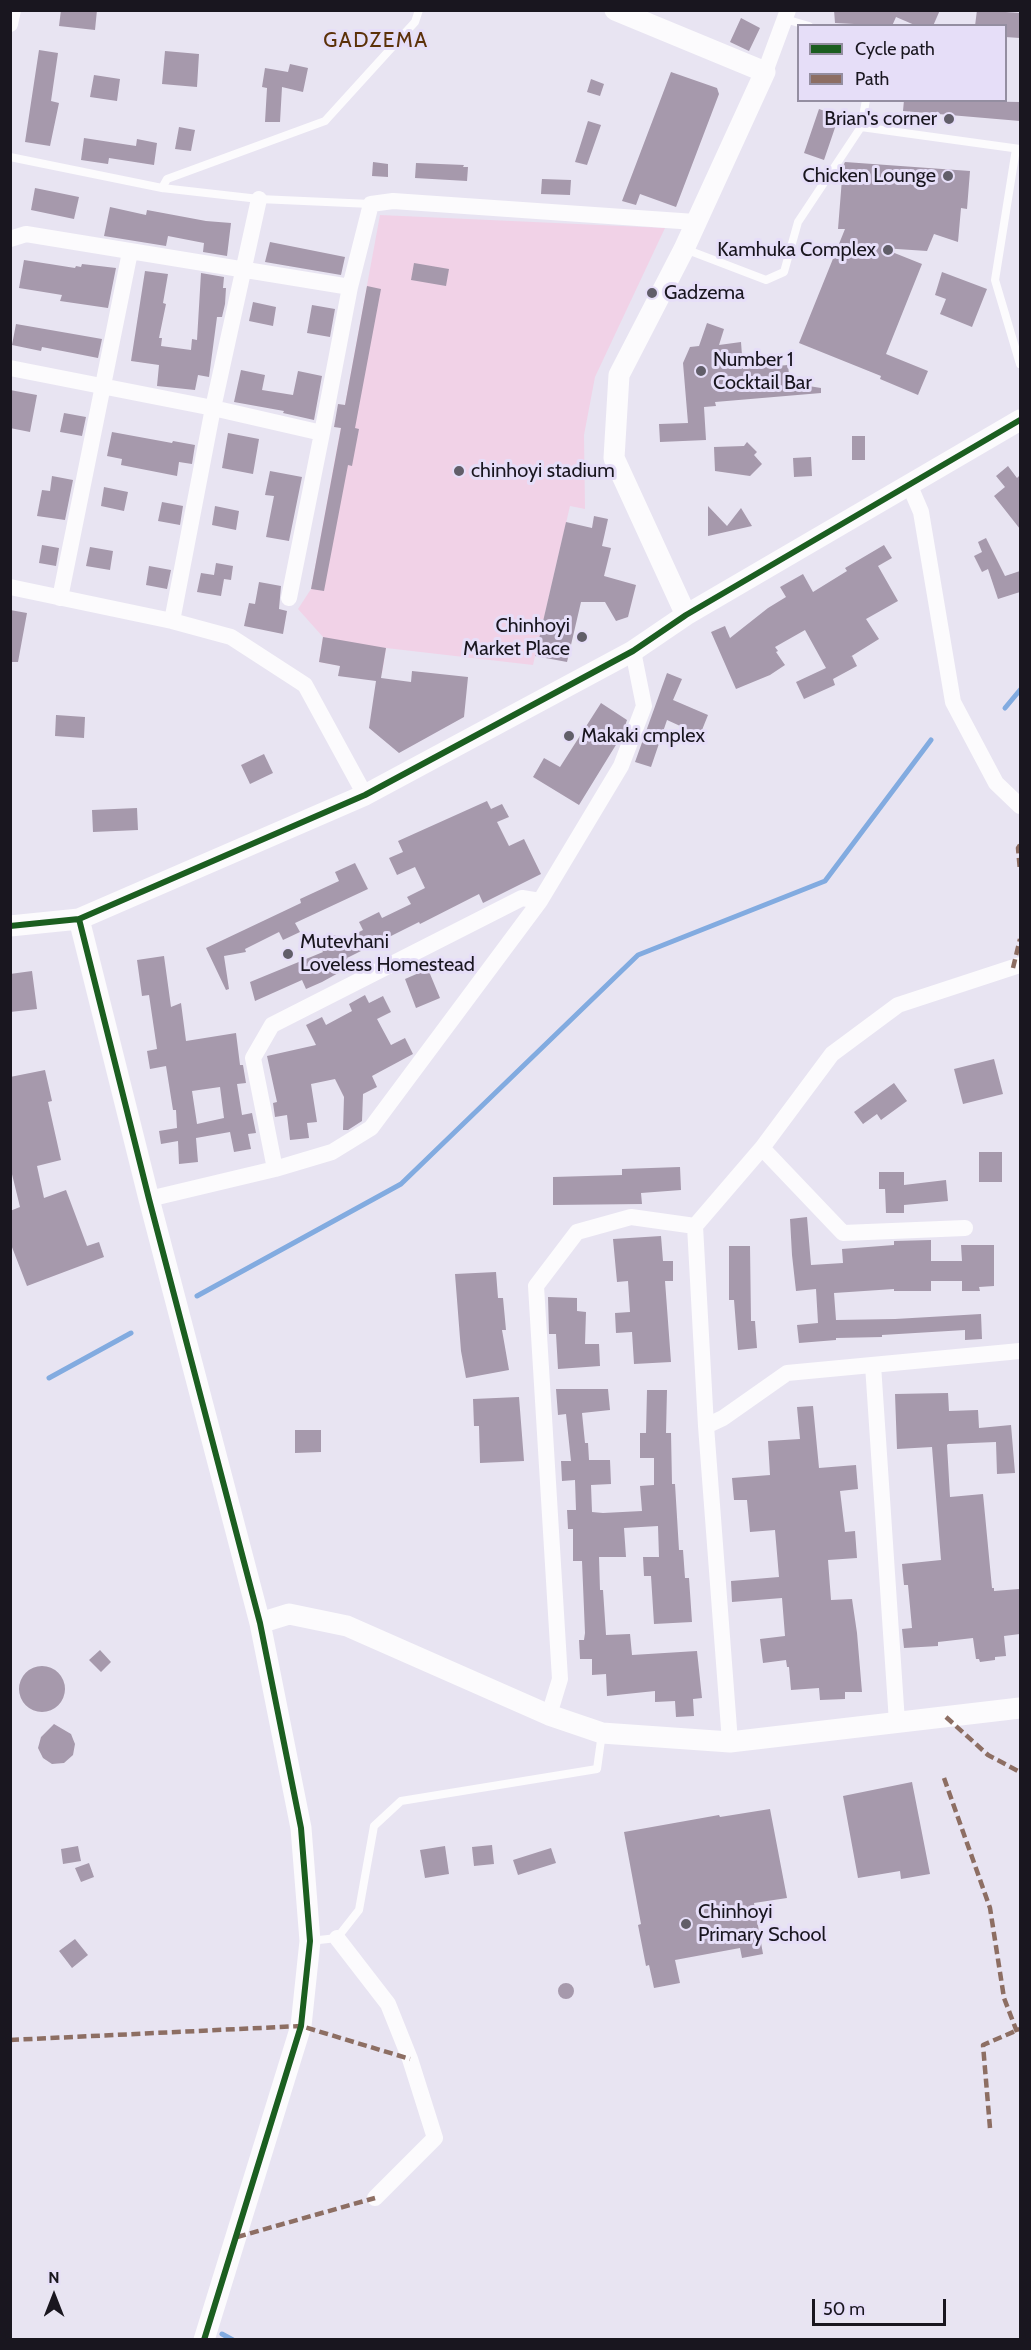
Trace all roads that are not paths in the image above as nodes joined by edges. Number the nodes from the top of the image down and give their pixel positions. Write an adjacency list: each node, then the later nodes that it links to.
1 (419, 10): 11 (lane)
2 (615, 10): 4 (street)
3 (786, 15): 5 (lane); 6 (street)
4 (648, 17): 6 (street)
5 (805, 24)
6 (765, 72): 14 (street)
7 (866, 102): 8 (lane)
8 (861, 127): 9 (lane); 16 (lane)
9 (1018, 149): 20 (lane)
10 (10, 157): 11 (lane)
11 (162, 188): 12 (lane)
12 (259, 199): 13 (lane); 18 (street)
13 (371, 204): 14 (street); 19 (street)
14 (695, 222): 16 (street)
15 (10, 239): 17 (street)
16 (684, 249): 30 (street)
17 (130, 252): 18 (street); 22 (street)
18 (245, 271): 19 (street); 23 (street)
19 (350, 287): 25 (street)
20 (1020, 364)
21 (10, 368): 22 (street)
22 (102, 386): 23 (street); 28 (street)
23 (213, 408): 25 (street); 31 (street)
24 (1020, 420): 26 (street)
25 (322, 433): 29 (street)
26 (909, 484): 30 (street); 34 (street)
27 (10, 587): 28 (street)
28 (60, 598): 31 (street)
29 (290, 598)
30 (686, 615): 32 (street)
31 (172, 621): 33 (street)
32 (633, 651): 33 (street); 35 (street)
33 (365, 795): 36 (street)
34 (1020, 806)
35 (540, 901): 40 (street); 40 (street)
36 (79, 919): 37 (street); 41 (street)
37 (10, 926)
38 (1020, 965): 39 (street)
39 (762, 1148): 42 (street); 43 (street)
40 (275, 1169): 41 (street)
41 (149, 1199): 47 (street)
42 (695, 1226): 46 (street); 49 (street)
43 (965, 1228)
44 (1020, 1352): 45 (street)
45 (873, 1365): 46 (street); 50 (street)
46 (706, 1426): 52 (street)
47 (260, 1623): 49 (street); 54 (street)
48 (1020, 1708): 50 (street)
49 (549, 1715): 51 (street)
50 (897, 1722): 52 (street)
51 (602, 1733): 52 (street); 53 (lane)
52 (730, 1742)
53 (337, 1938): 54 (lane); 55 (street)
54 (310, 1941): 56 (street)
55 (375, 2198)
56 (204, 2340)

